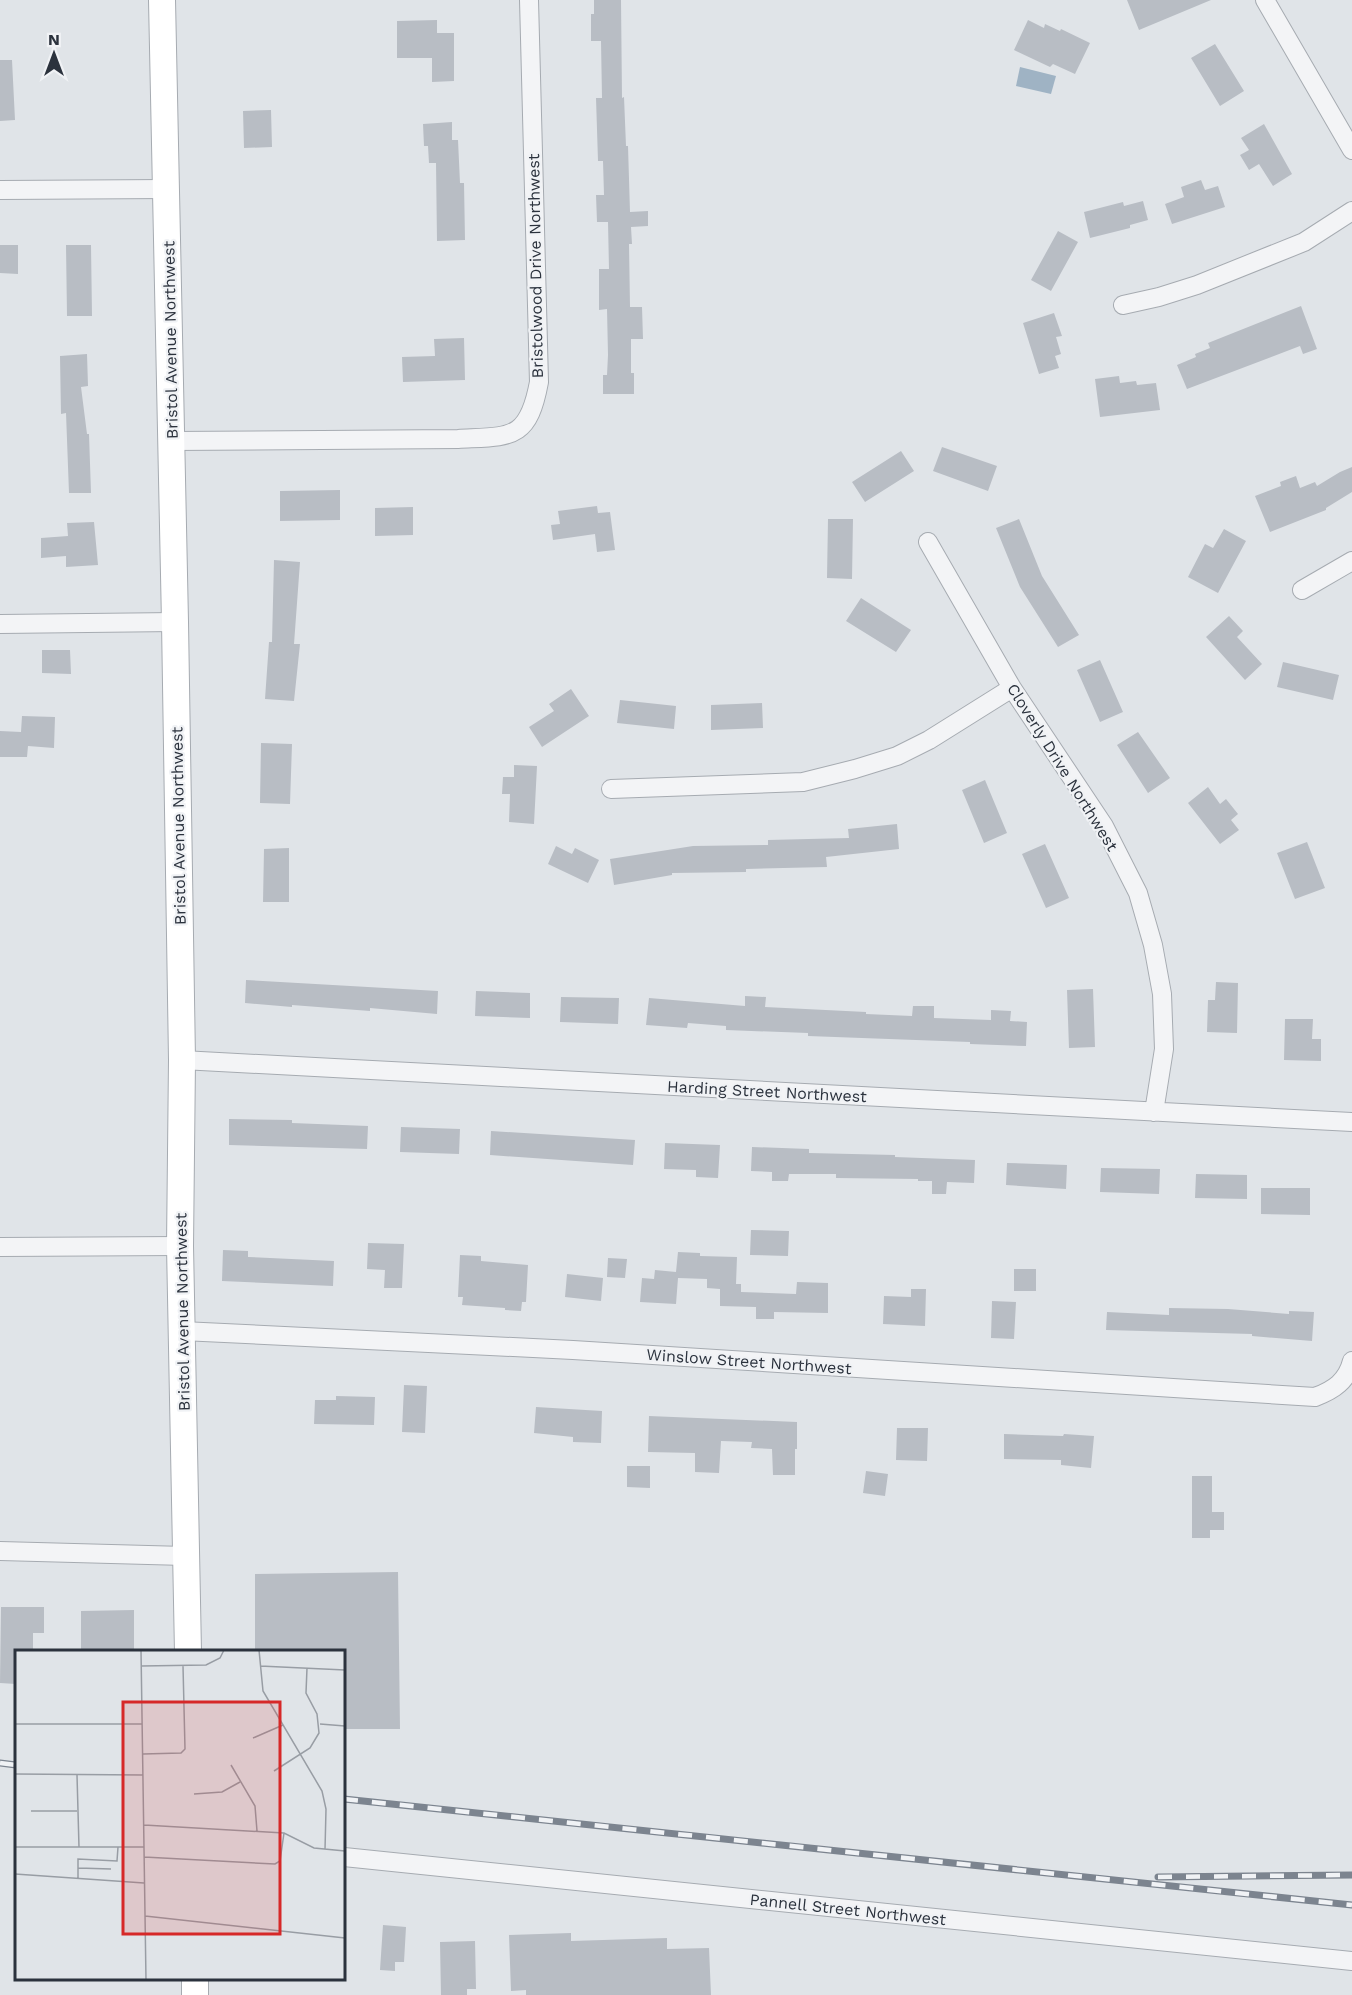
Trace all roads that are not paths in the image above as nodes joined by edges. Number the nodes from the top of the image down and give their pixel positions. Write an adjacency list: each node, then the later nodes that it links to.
1 (162, 0): 5 (street, Bristol Avenue Northwest)
2 (529, 0): 9 (street, Bristolwood Drive Northwest)
3 (1265, 0): 4 (street)
4 (1352, 150)
5 (167, 189): 6 (street); 9 (street, Bristol Avenue Northwest)
6 (0, 190)
7 (1352, 211): 8 (street)
8 (1122, 305)
9 (171, 441): 13 (street, Bristol Avenue Northwest)
10 (928, 542): 15 (street, Cloverly Drive Northwest)
11 (1352, 561): 12 (street)
12 (1302, 590)
13 (175, 622): 14 (street); 17 (street, Bristol Avenue Northwest)
14 (0, 624)
15 (1012, 688): 16 (street); 18 (street, Cloverly Drive Northwest)
16 (611, 789)
17 (182, 1060): 18 (street, Harding Street Northwest); 20 (street, Bristol Avenue Northwest)
18 (1154, 1112): 19 (street, Harding Street Northwest)
19 (1352, 1122)
20 (180, 1246): 21 (street); 22 (street, Bristol Avenue Northwest)
21 (0, 1247)
22 (182, 1331): 23 (street, Winslow Street Northwest); 25 (street, Bristol Avenue Northwest)
23 (1352, 1361)
24 (0, 1551): 25 (street)
25 (185, 1556): 26 (street, Bristol Avenue Northwest)
26 (188, 1650)
27 (345, 1857): 28 (street, Pannell Street Northwest)
28 (1352, 1961)

